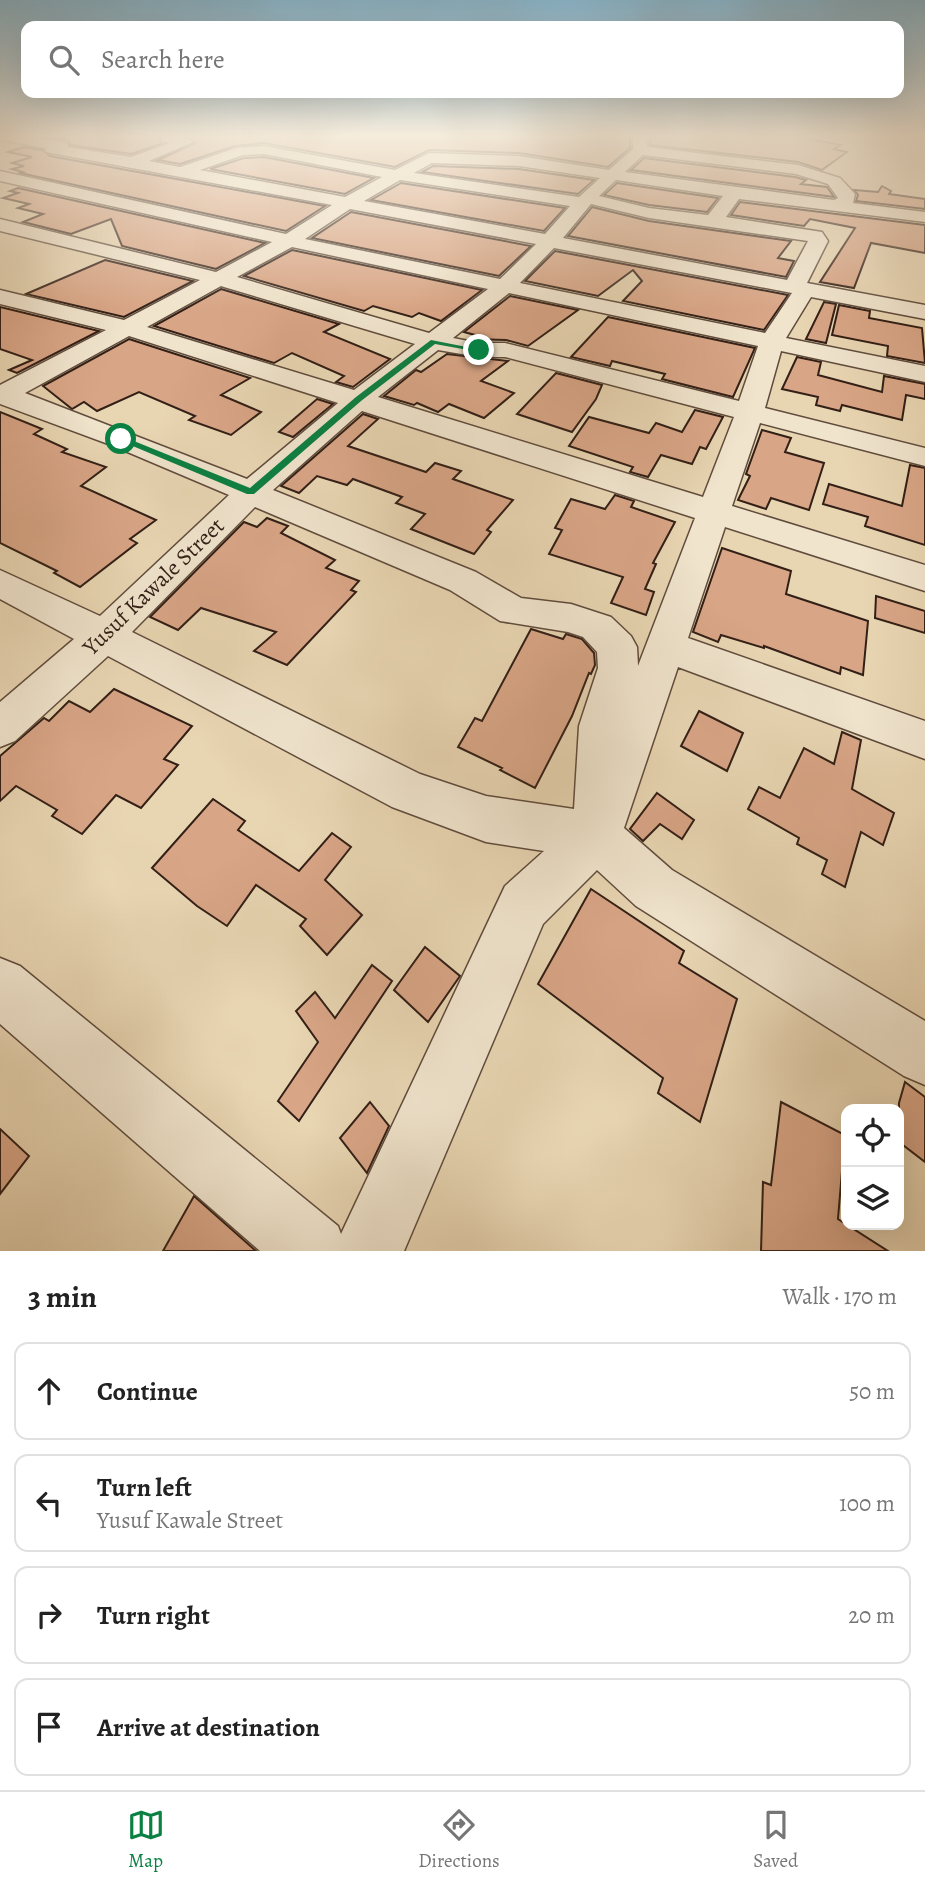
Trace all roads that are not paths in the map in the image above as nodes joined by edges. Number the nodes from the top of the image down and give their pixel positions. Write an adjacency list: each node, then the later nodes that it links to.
1 (102, 193): 9 (street)
2 (292, 193): 11 (street)
3 (364, 193): 11 (street)
4 (535, 193): 10 (street)
5 (591, 193): 10 (street, Yusuf Kawale Street)
6 (735, 193): 15 (street)
7 (738, 193): 12 (street)
8 (846, 193): 12 (street)
9 (116, 197): 13 (street); 19 (street)
10 (585, 200): 15 (street); 20 (street, Yusuf Kawale Street)
11 (345, 204): 19 (street); 20 (street)
12 (838, 205): 14 (street)
13 (87, 212)
14 (925, 217)
15 (716, 221): 23 (street)
16 (62, 223): 17 (street)
17 (38, 234): 18 (street); 21 (street)
18 (6, 235)
19 (289, 241): 21 (street); 22 (street)
20 (548, 243): 22 (street, Yusuf Kawale Street); 23 (street)
21 (213, 280): 26 (street); 27 (street)
22 (504, 286): 27 (street, Yusuf Kawale Street); 28 (street)
23 (799, 289): 25 (street); 28 (street)
24 (0, 297): 26 (street)
25 (925, 312)
26 (127, 328): 30 (street); 31 (street)
27 (433, 342): 31 (street, Yusuf Kawale Street); 32 (street)
28 (771, 343): 29 (street); 32 (street)
29 (925, 374)
30 (1, 394): 34 (street)
31 (359, 399): 34 (street, Yusuf Kawale Street); 35 (street)
32 (749, 414): 33 (street); 35 (street)
33 (925, 457)
34 (251, 492): 38 (street, Yusuf Kawale Street); 42 (street)
35 (713, 512): 36 (street); 39 (street)
36 (925, 578)
37 (0, 583): 38 (street)
38 (104, 636): 40 (street, Yusuf Kawale Street); 42 (street)
39 (665, 646): 41 (street); 42 (street)
40 (0, 728)
41 (925, 740)
42 (597, 836): 44 (street); 46 (street)
43 (0, 986): 45 (street)
44 (925, 1055)
45 (313, 1251)
46 (369, 1251)

